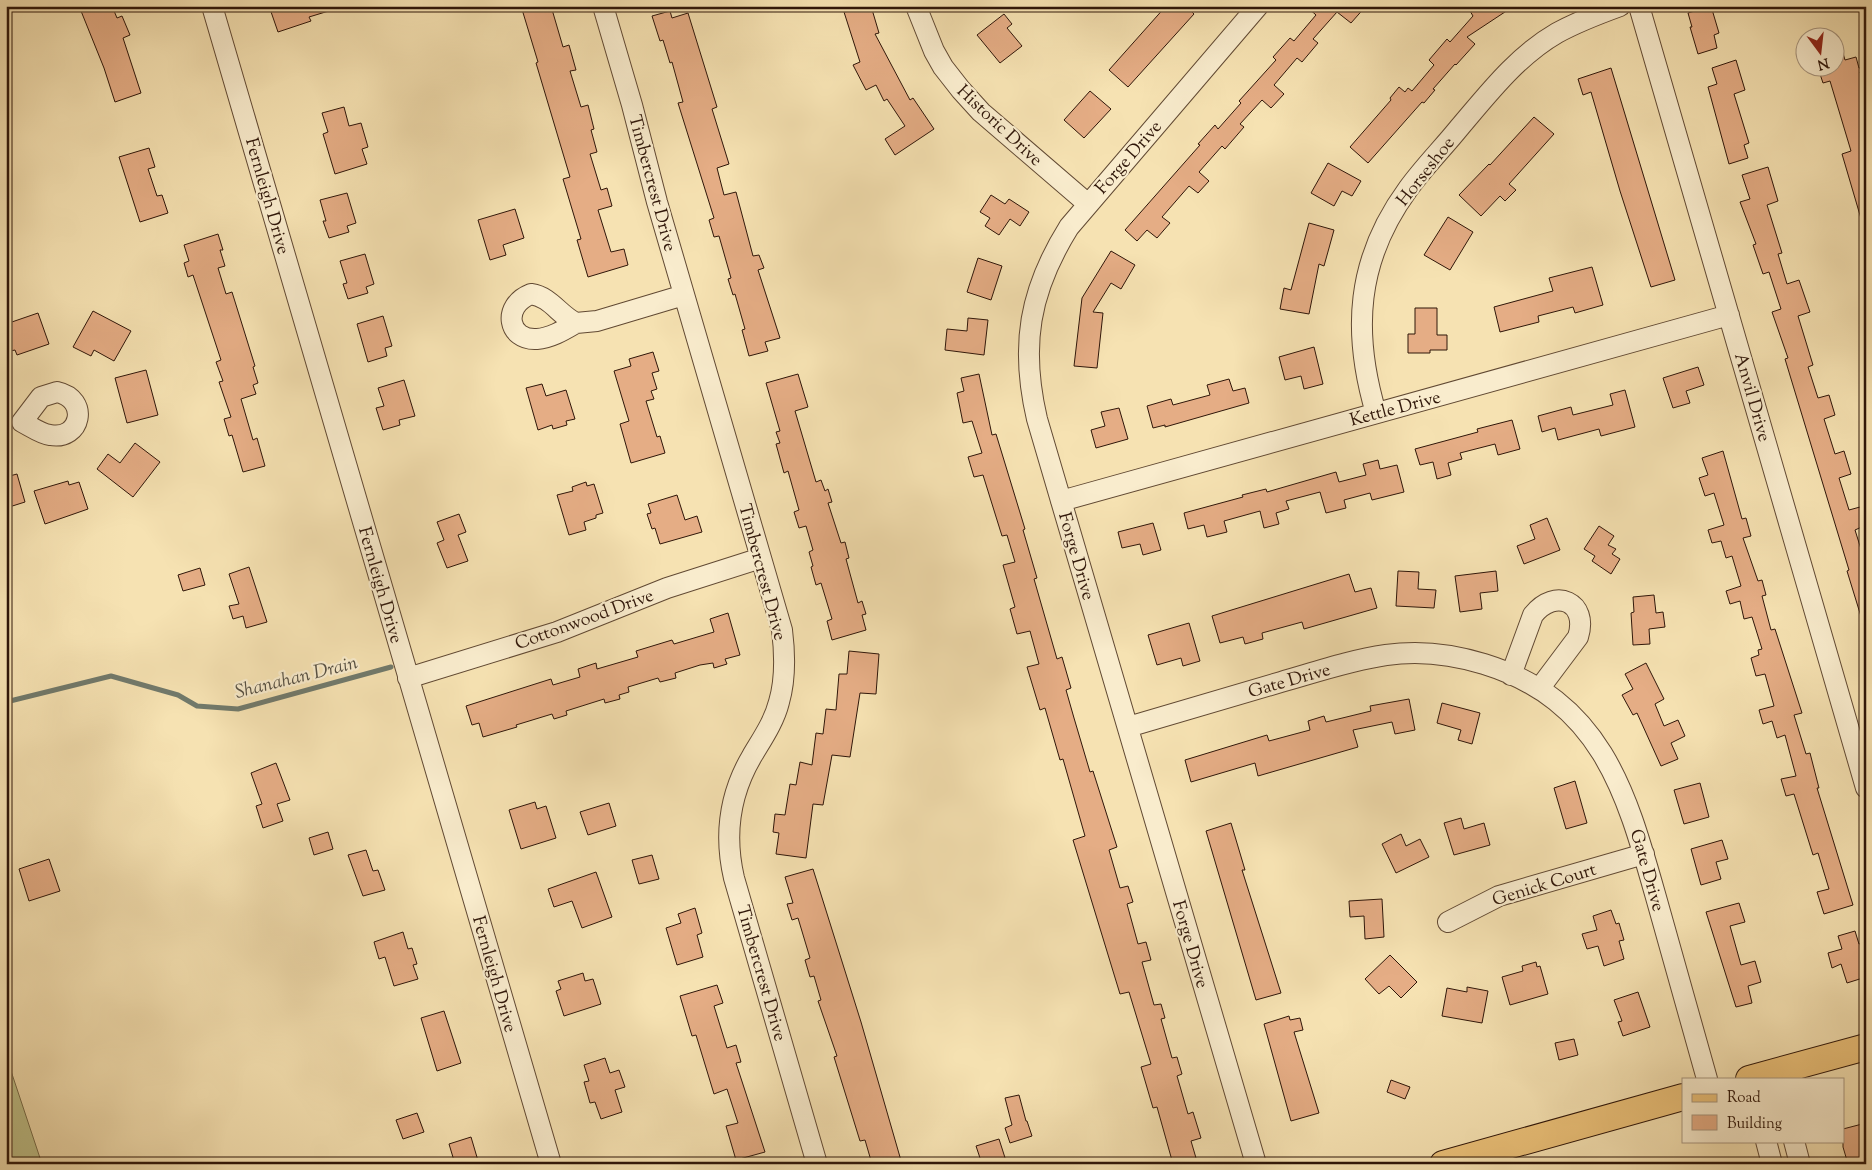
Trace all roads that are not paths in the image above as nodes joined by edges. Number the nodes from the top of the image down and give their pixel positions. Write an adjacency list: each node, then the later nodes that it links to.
1 (212, 6): 15 (street, Fernleigh Drive)
2 (603, 6): 8 (street, Timbercrest Drive)
3 (916, 6): 7 (street, Historic Drive)
4 (1258, 6): 7 (street, Forge Drive)
5 (1620, 6): 11 (street, Horseshoe)
6 (1639, 6): 9 (street, Anvil Drive)
7 (1088, 204): 12 (street, Forge Drive)
8 (684, 295): 10 (street); 13 (street, Timbercrest Drive)
9 (1729, 315): 11 (street, Kettle Drive); 18 (street, Anvil Drive)
10 (576, 323)
11 (1376, 413): 12 (street, Kettle Drive)
12 (1061, 501): 17 (street, Forge Drive)
13 (761, 558): 15 (street, Cottonwood Drive); 29 (street, Timbercrest Drive)
14 (1511, 675): 16 (street, Gate Drive); 16 (street); 17 (street, Gate Drive)
15 (408, 678): 28 (street, Fernleigh Drive)
16 (1539, 689): 19 (street, Gate Drive)
17 (1128, 727): 30 (street, Forge Drive)
18 (1866, 788)
19 (1644, 854): 20 (street, Genick Court); 23 (street, Gate Drive)
20 (1448, 922)
21 (1866, 1047): 22 (main road)
22 (1775, 1075): 24 (main road)
23 (1707, 1078)
24 (1756, 1078)
25 (1682, 1097): 31 (main road)
26 (1766, 1142): 32 (street)
27 (1794, 1142): 33 (street)
28 (551, 1164)
29 (818, 1164)
30 (1256, 1164)
31 (1443, 1164)
32 (1772, 1164)
33 (1800, 1164)

